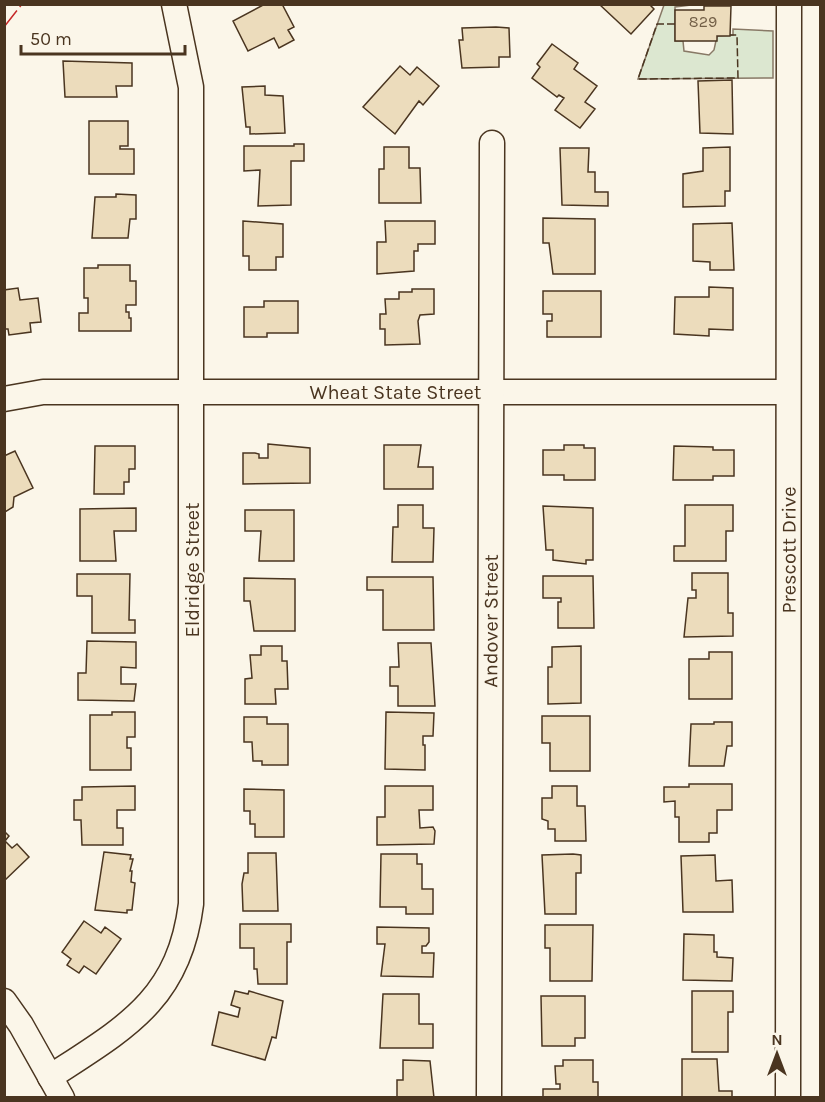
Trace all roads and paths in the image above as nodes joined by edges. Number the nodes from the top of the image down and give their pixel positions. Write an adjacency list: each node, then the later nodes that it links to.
1 (174, 4): 6 (street, Eldridge Street)
2 (789, 4): 5 (street, Prescott Drive)
3 (492, 144): 4 (street, Andover Street)
4 (492, 392): 5 (street, Wheat State Street); 6 (street, Wheat State Street); 11 (street, Andover Street)
5 (787, 392): 12 (street, Prescott Drive)
6 (192, 393): 7 (street, Wheat State Street); 9 (street, Eldridge Street)
7 (4, 399)
8 (4, 1001): 9 (street)
9 (50, 1077): 10 (street)
10 (62, 1098)
11 (489, 1098)
12 (788, 1098)

